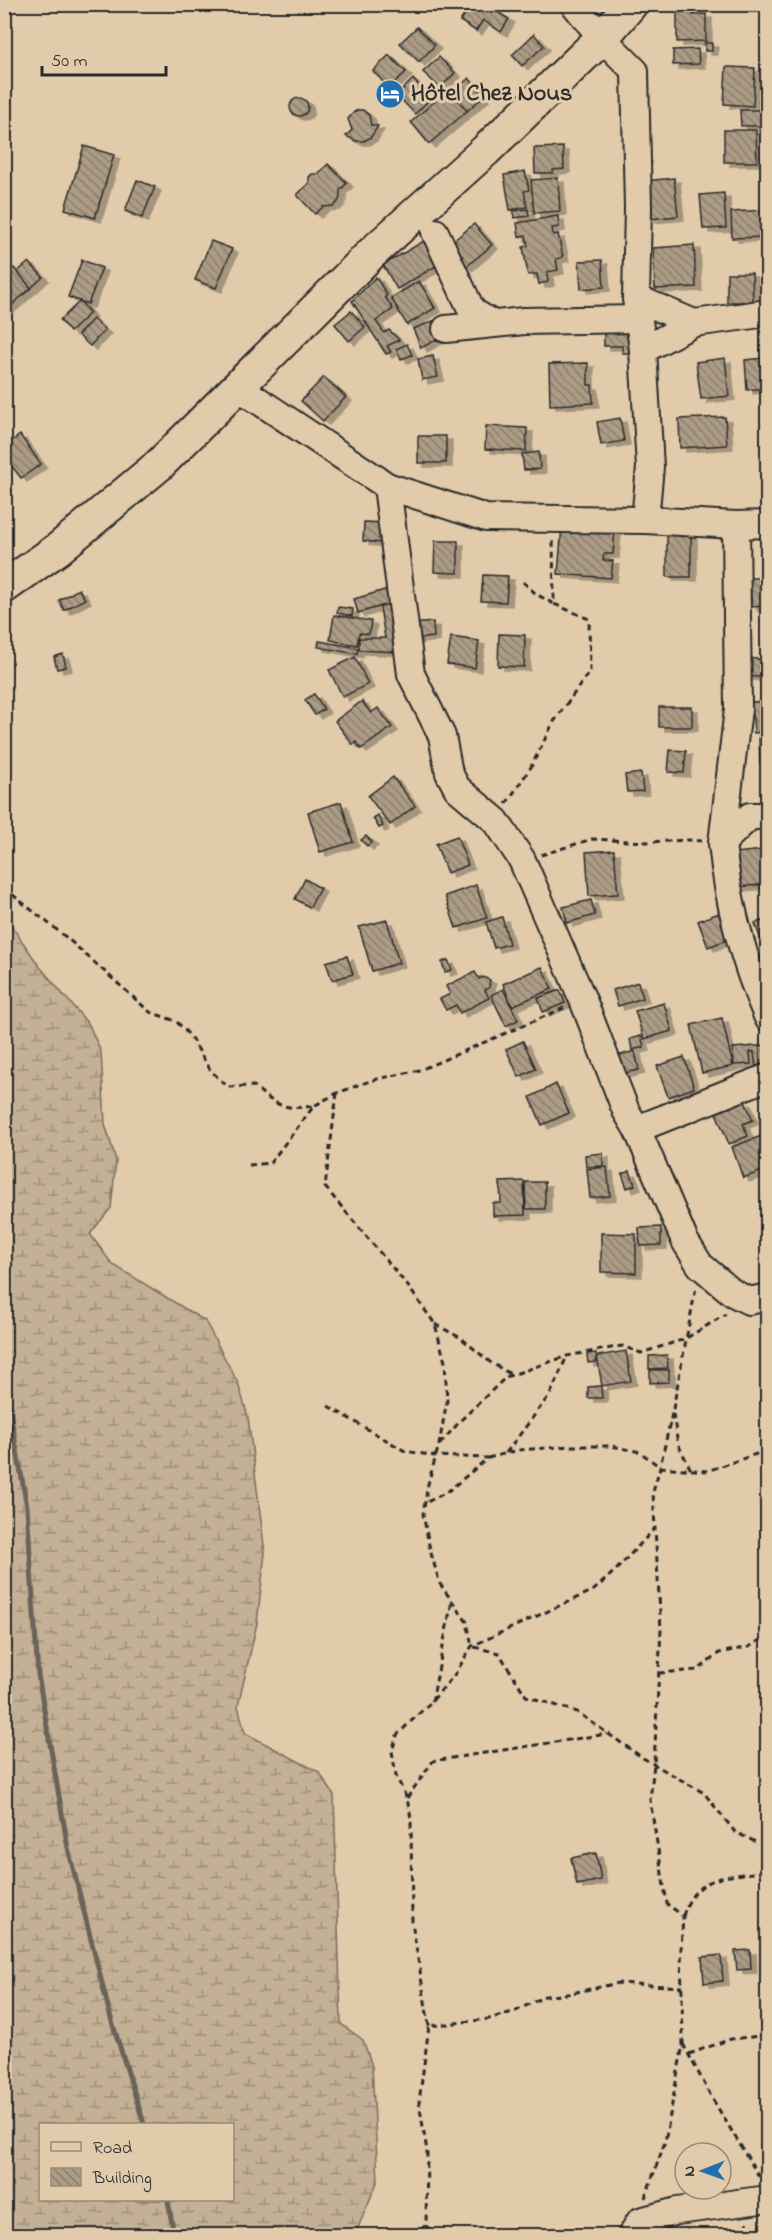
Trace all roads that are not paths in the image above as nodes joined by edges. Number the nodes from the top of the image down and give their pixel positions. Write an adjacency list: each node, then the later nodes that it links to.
1 (574, 4): 3 (street)
2 (630, 4): 3 (main road)
3 (602, 38): 5 (street); 11 (main road)
4 (435, 232): 8 (street)
5 (637, 308): 7 (street); 8 (street); 10 (street)
6 (768, 314): 7 (street)
7 (694, 323): 10 (street)
8 (493, 324): 9 (street)
9 (446, 329)
10 (643, 350): 13 (street)
11 (238, 387): 12 (street); 16 (main road)
12 (387, 486): 13 (street); 21 (street)
13 (645, 520): 15 (street)
14 (768, 524): 15 (street)
15 (736, 525): 18 (street)
16 (4, 587)
17 (768, 816): 18 (street)
18 (722, 843): 19 (street)
19 (768, 1018)
20 (768, 1077): 21 (street)
21 (637, 1129): 22 (street)
22 (758, 1299)
23 (768, 2199): 24 (street)
24 (635, 2228)

